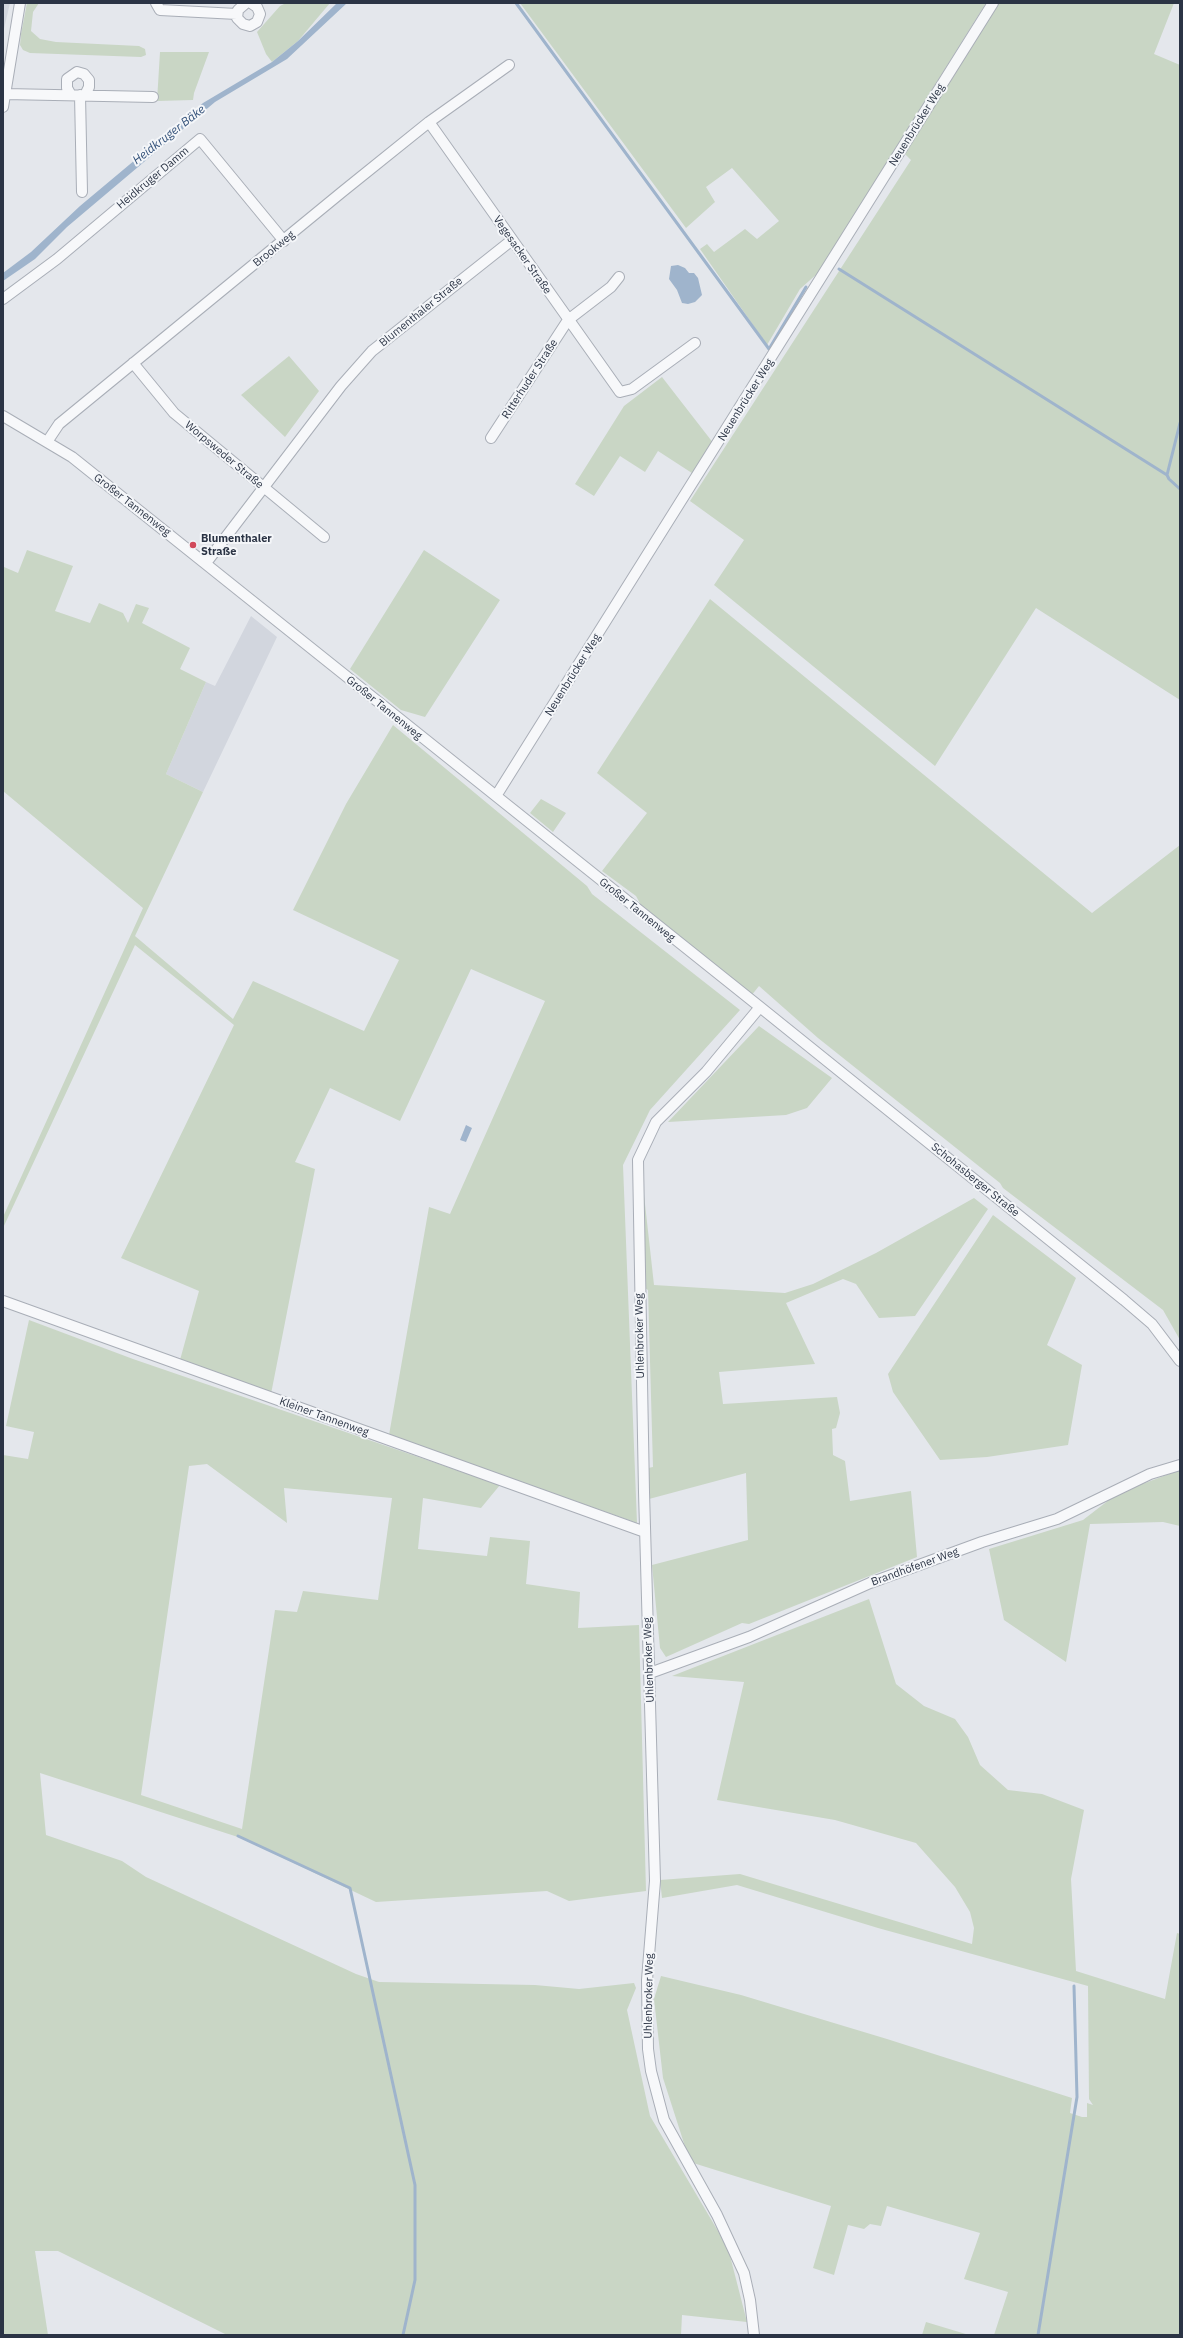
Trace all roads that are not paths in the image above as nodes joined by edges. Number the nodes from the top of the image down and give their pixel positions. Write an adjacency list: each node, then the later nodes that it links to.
1 (20, 3): 8 (street)
2 (156, 3): 6 (street)
3 (246, 3): 6 (street)
4 (251, 3): 6 (street)
5 (993, 3): 27 (street, Neuenbrücker Weg)
6 (237, 14)
7 (509, 65): 12 (street, Brookweg)
8 (5, 94): 9 (street); 11 (street)
9 (79, 95): 10 (street); 13 (street)
10 (153, 97)
11 (3, 107)
12 (429, 122): 14 (street, Vegesacker Straße); 15 (street, Brookweg)
13 (82, 192)
14 (512, 240): 18 (street, Vegesacker Straße); 24 (street, Blumenthaler Straße)
15 (284, 241): 17 (street, Heidkruger Damm); 20 (street, Brookweg)
16 (619, 277): 18 (street, Ritterhuder Straße)
17 (3, 299)
18 (568, 320): 19 (street, Vegesacker Straße); 22 (street, Ritterhuder Straße)
19 (695, 343)
20 (133, 363): 23 (street, Brookweg); 24 (street, Worpsweder Straße)
21 (3, 416): 23 (street, Großer Tannenweg)
22 (491, 438)
23 (47, 442): 26 (street, Großer Tannenweg)
24 (264, 489): 25 (street, Worpsweder Straße); 26 (street, Blumenthaler Straße)
25 (324, 536)
26 (206, 563): 27 (street, Großer Tannenweg)
27 (496, 796): 28 (street, Großer Tannenweg)
28 (760, 1007): 30 (street, Schohasberger Straße); 32 (street, Uhlenbroker Weg)
29 (3, 1301): 32 (street, Kleiner Tannenweg)
30 (1180, 1361)
31 (1180, 1465): 33 (street, Brandhöfener Weg)
32 (645, 1532): 33 (street, Uhlenbroker Weg)
33 (650, 1674): 34 (street, Uhlenbroker Weg)
34 (754, 2335)

